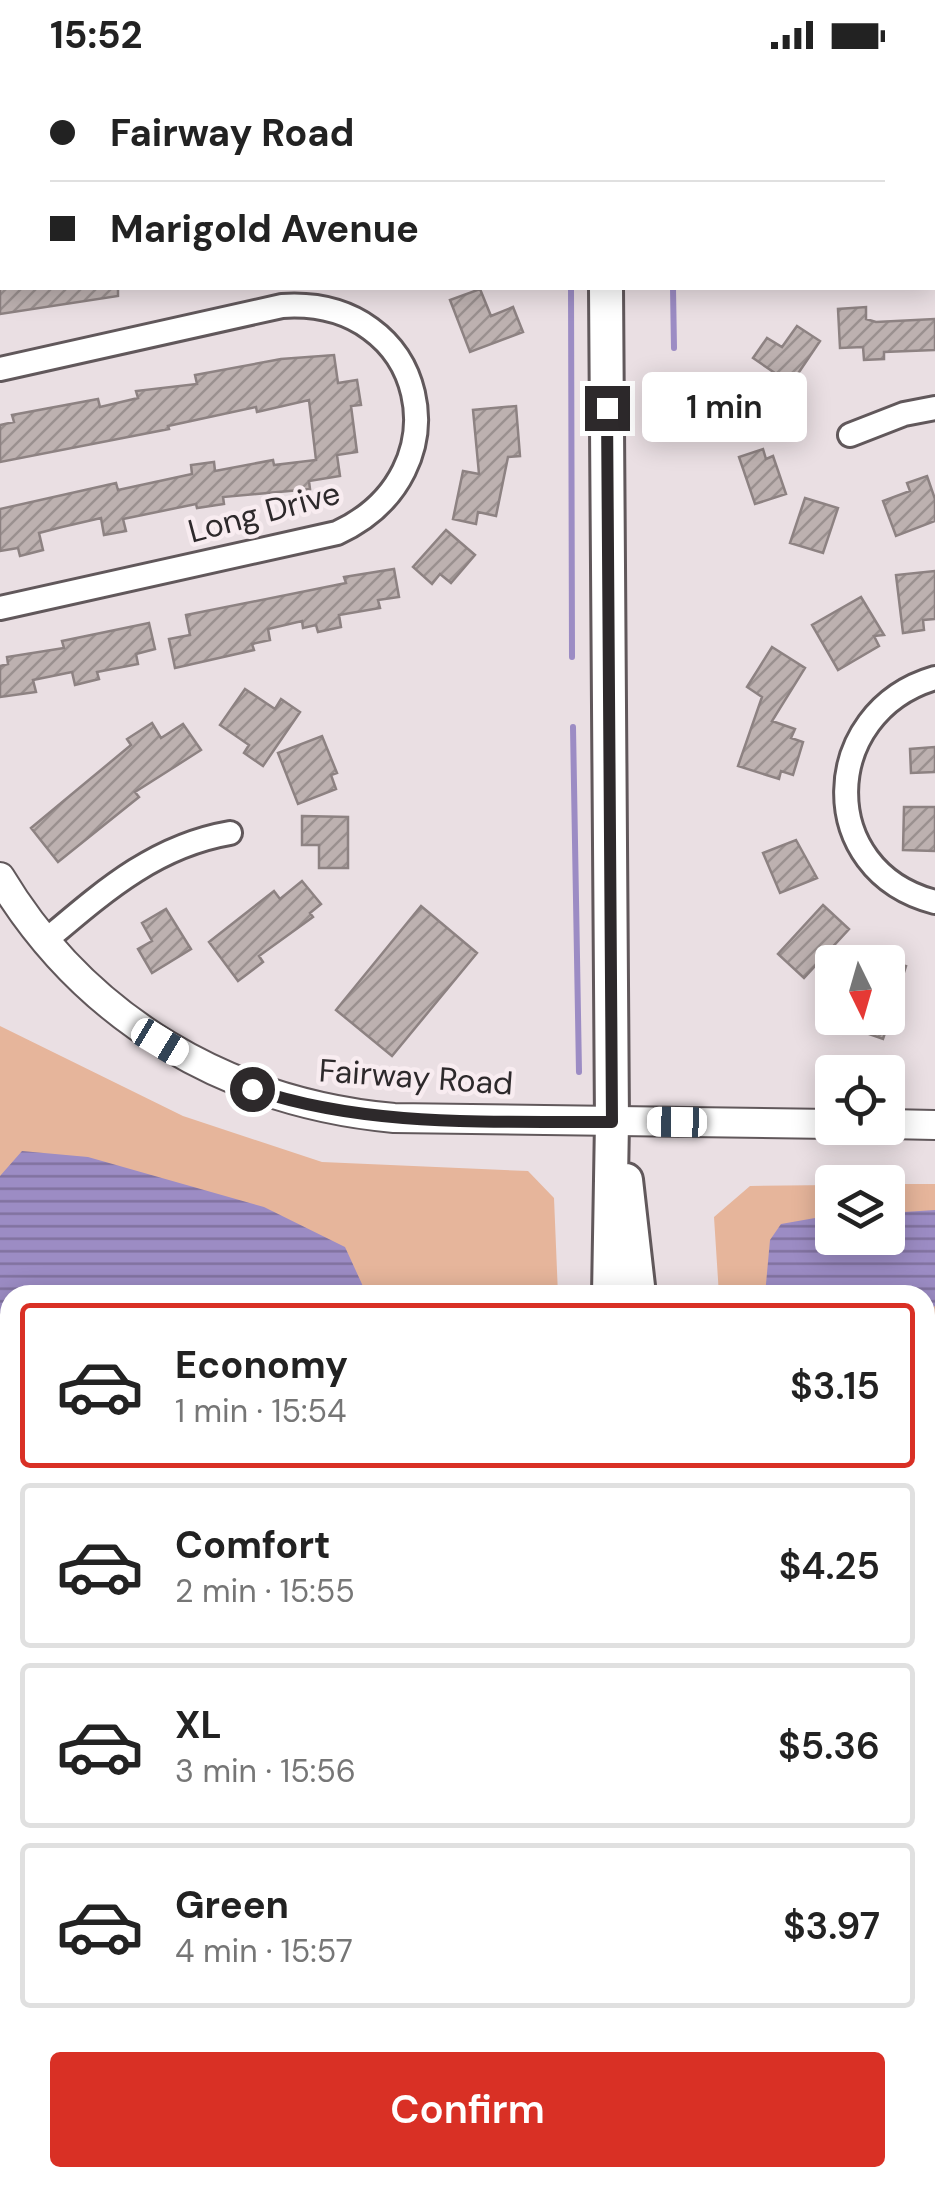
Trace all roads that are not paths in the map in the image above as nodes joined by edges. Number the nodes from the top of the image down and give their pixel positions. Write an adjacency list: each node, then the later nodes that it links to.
1 (606, 290): 11 (main road)
2 (0, 370): 5 (street, Long Drive)
3 (935, 408): 4 (street)
4 (850, 435)
5 (0, 608)
6 (935, 678): 9 (street)
7 (230, 833): 10 (street)
8 (0, 877): 10 (street, Fairway Road)
9 (935, 902)
10 (44, 941): 11 (street, Fairway Road)
11 (612, 1122): 12 (street, Fairway Road); 15 (main road); 16 (main road)
12 (815, 1124)
13 (905, 1124): 14 (street)
14 (935, 1125)
15 (609, 1285)
16 (639, 1285)

